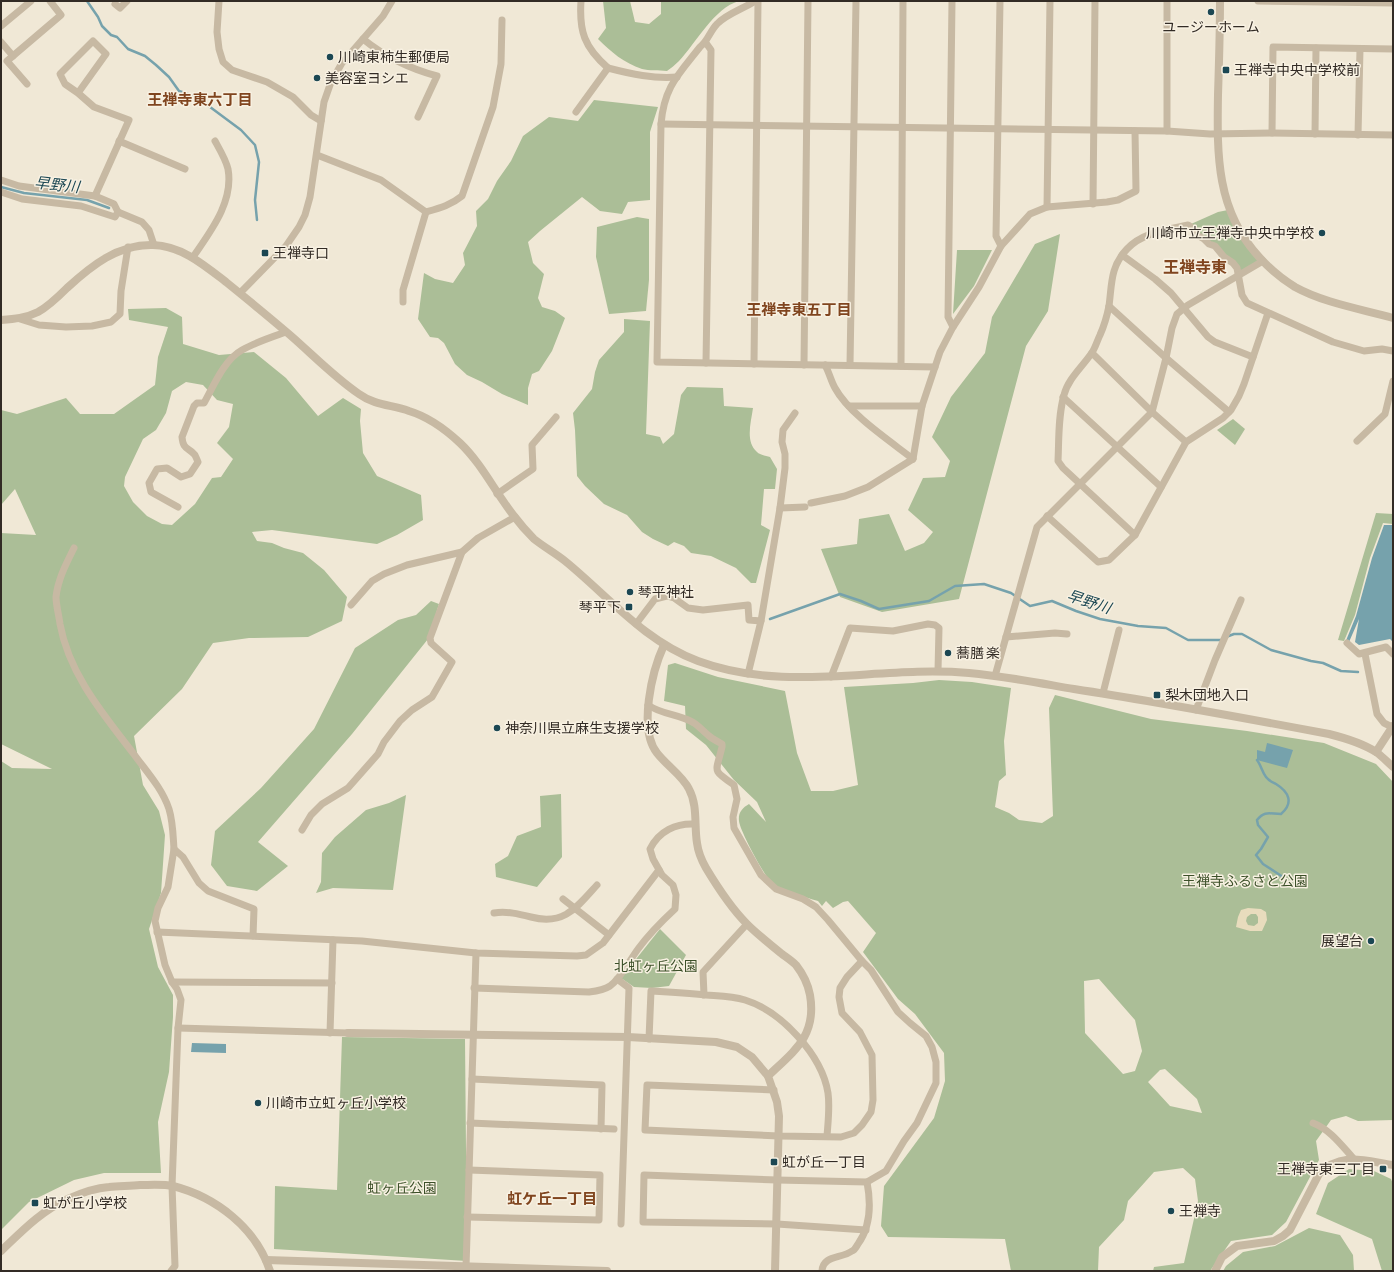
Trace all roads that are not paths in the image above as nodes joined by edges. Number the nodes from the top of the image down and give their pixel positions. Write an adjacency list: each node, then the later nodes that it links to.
1 (31, 1): 22 (street)
2 (50, 1): 29 (street)
3 (127, 1): 20 (street)
4 (392, 1): 23 (street)
5 (581, 1): 30 (street)
6 (756, 1): 25 (street); 39 (street)
7 (808, 1): 40 (street)
8 (856, 1): 41 (street)
9 (903, 1): 42 (street)
10 (952, 1): 43 (street)
11 (1000, 1): 44 (street)
12 (1050, 1): 45 (street)
13 (1095, 1): 46 (street)
14 (1167, 1): 48 (street)
15 (1220, 1): 50 (street)
16 (1258, 1): 17 (street)
17 (1273, 1): 19 (street)
18 (218, 2): 36 (street)
19 (1393, 3)
20 (115, 4)
21 (502, 20): 64 (street)
22 (1, 26)
23 (363, 39): 35 (street); 36 (street)
24 (1, 42): 29 (street)
25 (706, 43): 31 (street); 38 (street)
26 (1316, 48): 27 (street); 49 (street); 51 (street)
27 (1360, 48): 28 (street); 52 (street)
28 (1393, 49)
29 (13, 56): 32 (street)
30 (608, 68): 31 (street); 34 (street)
31 (677, 77): 37 (street)
32 (27, 84)
33 (78, 92): 33 (street); 54 (street)
34 (576, 112)
35 (418, 117)
36 (321, 121): 56 (street)
37 (661, 124): 38 (street); 86 (street)
38 (710, 125): 39 (street); 86 (street)
39 (756, 126): 40 (street); 87 (street)
40 (807, 126): 41 (street); 88 (street)
41 (854, 127): 42 (street); 90 (street)
42 (903, 128): 43 (street); 91 (street)
43 (950, 128): 44 (street); 80 (street)
44 (997, 129): 45 (street); 66 (street)
45 (1048, 130): 46 (street); 62 (street)
46 (1094, 130): 47 (street); 61 (street)
47 (1135, 131): 48 (street); 61 (street)
48 (1167, 131): 50 (street)
49 (1272, 133): 50 (street); 51 (street)
50 (1218, 134): 70 (street)
51 (1315, 134): 52 (street)
52 (1358, 135): 53 (street)
53 (1393, 135)
54 (119, 141): 57 (street); 60 (street)
55 (215, 141): 69 (street)
56 (317, 155): 64 (street); 72 (street)
57 (185, 169)
58 (1, 180): 60 (street)
59 (1, 192): 63 (street)
60 (95, 196): 63 (street)
61 (1093, 204): 62 (street)
62 (1047, 208): 66 (street)
63 (118, 212): 65 (street)
64 (426, 212): 73 (street)
65 (154, 245): 67 (street); 69 (street)
66 (1001, 246): 80 (street)
67 (128, 247): 78 (street); 78 (street)
68 (1122, 255): 71 (street); 74 (street); 75 (street)
69 (193, 257): 72 (street)
70 (1263, 261): 71 (street); 77 (street)
71 (1239, 275): 75 (street); 76 (street)
72 (240, 293): 81 (street)
73 (402, 302)
74 (1109, 306): 83 (street); 85 (street)
75 (1184, 308): 84 (street); 85 (street)
76 (1268, 313): 82 (street); 84 (street)
77 (1393, 318)
78 (20, 319): 79 (street)
79 (1, 320)
80 (953, 327): 92 (street)
81 (286, 332): 109 (street); 110 (street)
82 (1393, 351)
83 (1092, 353): 94 (street); 98 (street)
84 (1253, 357): 99 (street)
85 (1166, 358): 98 (street); 99 (street)
86 (706, 363): 87 (street)
87 (754, 364): 88 (street)
88 (804, 364): 89 (street)
89 (825, 365): 90 (street); 95 (street)
90 (850, 365): 91 (street)
91 (901, 366): 92 (street)
92 (935, 367): 96 (street)
93 (1393, 381): 101 (street)
94 (1063, 397): 105 (street); 107 (street)
95 (849, 406): 96 (street); 106 (street)
96 (922, 406): 106 (street)
97 (1393, 411): 101 (street)
98 (1152, 412): 104 (street); 105 (street)
99 (1229, 412): 104 (street)
100 (795, 413): 111 (street)
101 (1385, 414): 103 (street)
102 (556, 417): 109 (street)
103 (1357, 441)
104 (1186, 442): 108 (street)
105 (1117, 446): 107 (street); 108 (street)
106 (913, 459): 111 (street)
107 (1080, 483): 112 (street); 114 (street)
108 (1161, 487): 114 (street)
109 (497, 494): 113 (street)
110 (178, 507)
111 (780, 508): 119 (street)
112 (1047, 516): 114 (street); 123 (street)
113 (515, 517): 116 (street); 120 (street)
114 (1135, 535)
115 (74, 548): 140 (street)
116 (462, 552): 118 (street); 139 (street)
117 (1241, 600): 134 (street)
118 (351, 605)
119 (761, 621): 120 (street); 129 (street)
120 (636, 624): 125 (street)
121 (1119, 630): 132 (street)
122 (1067, 634): 123 (street)
123 (1006, 637): 130 (street)
124 (1347, 643): 126 (street)
125 (664, 646): 129 (street); 133 (street)
126 (1365, 654): 127 (street); 135 (street)
127 (1393, 654)
128 (938, 671): 130 (street); 131 (street); 131 (street)
129 (748, 674): 131 (street)
130 (995, 676): 132 (street)
131 (831, 677)
132 (1103, 693): 134 (street)
133 (648, 705): 138 (street); 152 (street)
134 (1196, 710): 136 (street)
135 (1393, 726): 136 (street)
136 (1376, 752): 137 (street)
137 (1393, 767)
138 (695, 824): 141 (street); 146 (street)
139 (302, 830)
140 (174, 848): 147 (street); 149 (street)
141 (659, 870): 148 (street); 153 (street)
142 (597, 885): 144 (street)
143 (563, 899): 144 (street)
144 (575, 909): 145 (street); 148 (street)
145 (494, 913)
146 (747, 924): 157 (street); 164 (street)
147 (157, 932): 149 (street); 154 (street)
148 (609, 935): 151 (street)
149 (253, 936): 150 (street)
150 (333, 940): 151 (street); 155 (street)
151 (476, 953): 156 (street)
152 (862, 961): 173 (street); 178 (street)
153 (618, 978): 156 (street); 162 (street)
154 (172, 982): 155 (street); 158 (street)
155 (332, 983): 159 (street)
156 (474, 988): 161 (street)
157 (704, 994): 163 (street); 164 (street)
158 (178, 1028): 159 (street); 179 (street)
159 (330, 1033): 160 (street)
160 (348, 1033): 161 (street)
161 (473, 1034): 162 (street); 166 (street)
162 (628, 1037): 163 (street); 181 (street)
163 (649, 1039): 165 (street)
164 (802, 1041): 165 (street); 173 (street)
165 (768, 1076): 167 (street)
166 (472, 1079): 168 (street); 170 (street)
167 (774, 1090): 172 (street); 172 (street)
168 (470, 1123): 170 (street); 176 (street)
169 (1313, 1123): 174 (street)
170 (601, 1129): 171 (street)
171 (614, 1129)
172 (779, 1136): 173 (street); 177 (street)
173 (827, 1136)
174 (1354, 1159): 175 (street); 192 (street)
175 (1393, 1165)
176 (469, 1170): 180 (street); 180 (street)
177 (778, 1180): 178 (street); 182 (street); 182 (street)
178 (867, 1182): 183 (street)
179 (172, 1186): 184 (street); 185 (street); 187 (street)
180 (467, 1217): 186 (street)
181 (621, 1224)
182 (777, 1224): 183 (street); 190 (street)
183 (866, 1230): 191 (street)
184 (1, 1251)
185 (266, 1260): 186 (street); 188 (street)
186 (466, 1267): 189 (street)
187 (171, 1271)
188 (270, 1271)
189 (607, 1271)
190 (775, 1271)
191 (822, 1271)
192 (1215, 1271)

